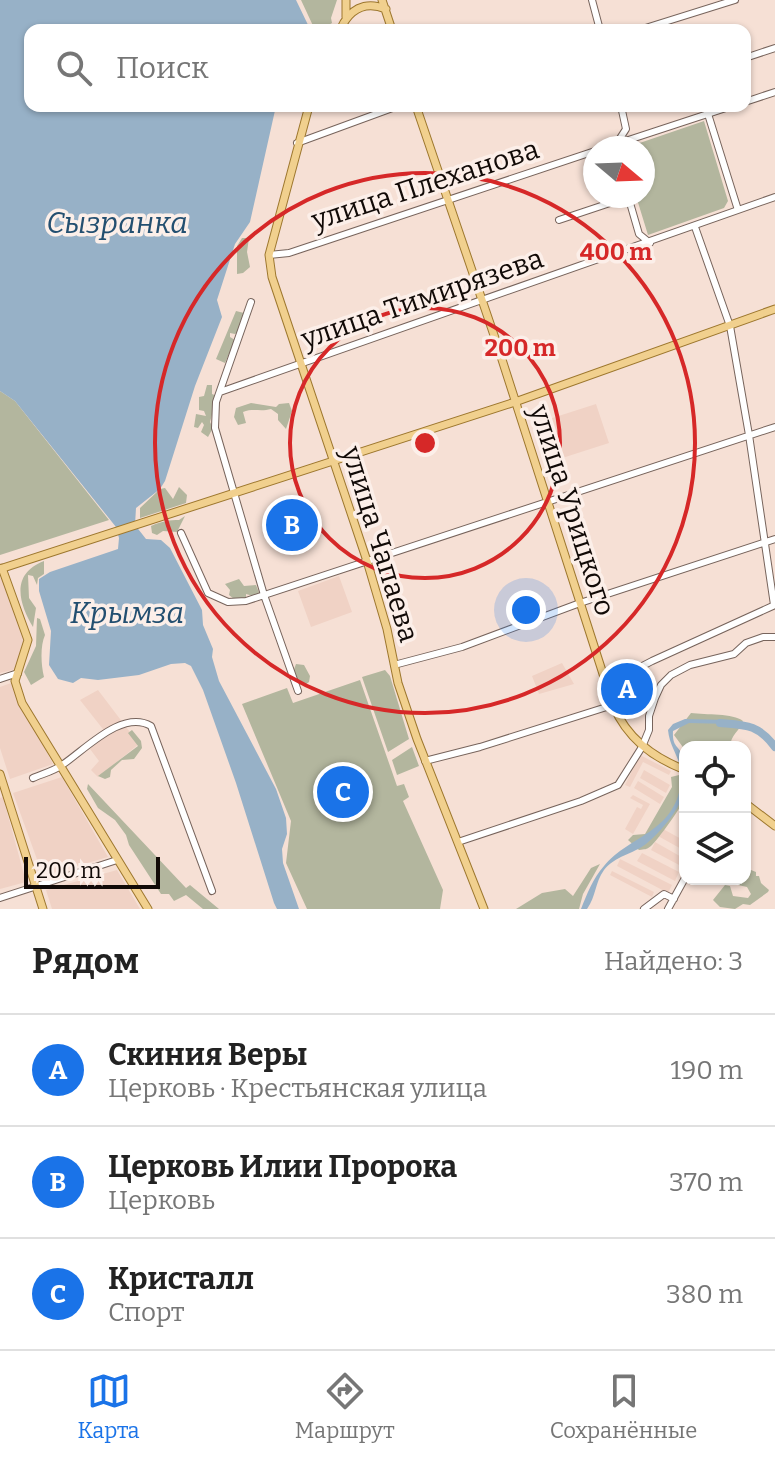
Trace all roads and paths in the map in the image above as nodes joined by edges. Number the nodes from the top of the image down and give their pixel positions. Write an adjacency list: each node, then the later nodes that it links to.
1 (382, 0): 6 (main road)
2 (592, 0): 9 (street)
3 (735, 0): 10 (street)
4 (369, 1): 5 (main road); 6 (main road)
5 (351, 2): 7 (main road)
6 (386, 9): 8 (main road)
7 (343, 24)
8 (390, 24)
9 (598, 24)
10 (658, 24)
11 (775, 48): 12 (street)
12 (751, 56)
13 (775, 92): 14 (street)
14 (751, 100)
15 (307, 112): 24 (main road)
16 (382, 112): 24 (street)
17 (418, 112): 27 (main road, улица Урицкого)
18 (623, 112): 21 (street)
19 (714, 112): 20 (street)
20 (708, 114): 22 (street); 30 (street)
21 (626, 123): 22 (street); 23 (street)
22 (643, 135)
23 (622, 136)
24 (297, 143): 34 (main road)
25 (583, 155): 27 (street, улица Плеханова)
26 (775, 197): 30 (street, улица Тимирязева)
27 (449, 200): 34 (street, улица Плеханова); 35 (main road, улица Урицкого)
28 (594, 208): 31 (street)
29 (631, 208): 33 (street)
30 (738, 210): 32 (street, улица Тимирязева)
31 (559, 220)
32 (695, 227): 33 (street, улица Тимирязева); 38 (street)
33 (650, 243): 35 (street, улица Тимирязева)
34 (269, 255): 39 (main road, улица Чапаева)
35 (482, 300): 39 (street, улица Тимирязева); 41 (main road, улица Урицкого)
36 (251, 302): 40 (street)
37 (775, 309): 38 (main road)
38 (730, 326): 41 (main road); 43 (street)
39 (301, 363): 40 (street, улица Тимирязева); 44 (main road, улица Чапаева)
40 (220, 392): 45 (street)
41 (515, 402): 44 (main road); 46 (main road, улица Урицкого)
42 (775, 427): 43 (street)
43 (749, 435): 46 (street); 49 (street)
44 (333, 461): 45 (main road); 50 (main road, улица Чапаева)
45 (233, 493): 51 (main road); 52 (street)
46 (547, 500): 50 (street); 53 (main road, улица Урицкого)
47 (181, 533): 52 (street)
48 (775, 539): 49 (street)
49 (764, 542): 53 (street); 54 (street)
50 (367, 561): 52 (street); 56 (main road, улица Чапаева)
51 (1, 567): 57 (main road)
52 (264, 595): 60 (street)
53 (580, 603): 56 (street); 59 (main road, улица Урицкого)
54 (775, 605): 59 (street)
55 (775, 637): 62 (street)
56 (394, 665): 63 (main road, улица Чапаева)
57 (18, 673): 58 (street); 64 (main road)
58 (0, 679)
59 (606, 685): 61 (main road, улица Урицкого)
60 (298, 691)
61 (613, 705): 62 (main road, улица Урицкого); 63 (street)
62 (642, 747): 65 (main road, улица Урицкого); 71 (street)
63 (425, 761): 71 (main road, улица Чапаева)
64 (60, 767): 67 (street); 72 (main road); 75 (street)
65 (679, 768)
66 (0, 774): 68 (main road)
67 (33, 778)
68 (2, 788): 74 (main road)
69 (751, 808): 70 (main road)
70 (775, 826)
71 (458, 842): 80 (main road, улица Чапаева)
72 (117, 860): 74 (street); 79 (main road)
73 (681, 885): 77 (street)
74 (36, 886): 76 (street); 78 (main road)
75 (212, 891)
76 (0, 898)
77 (674, 899): 81 (street); 82 (street)
78 (43, 909)
79 (148, 909)
80 (484, 909)
81 (644, 909)
82 (668, 909)

